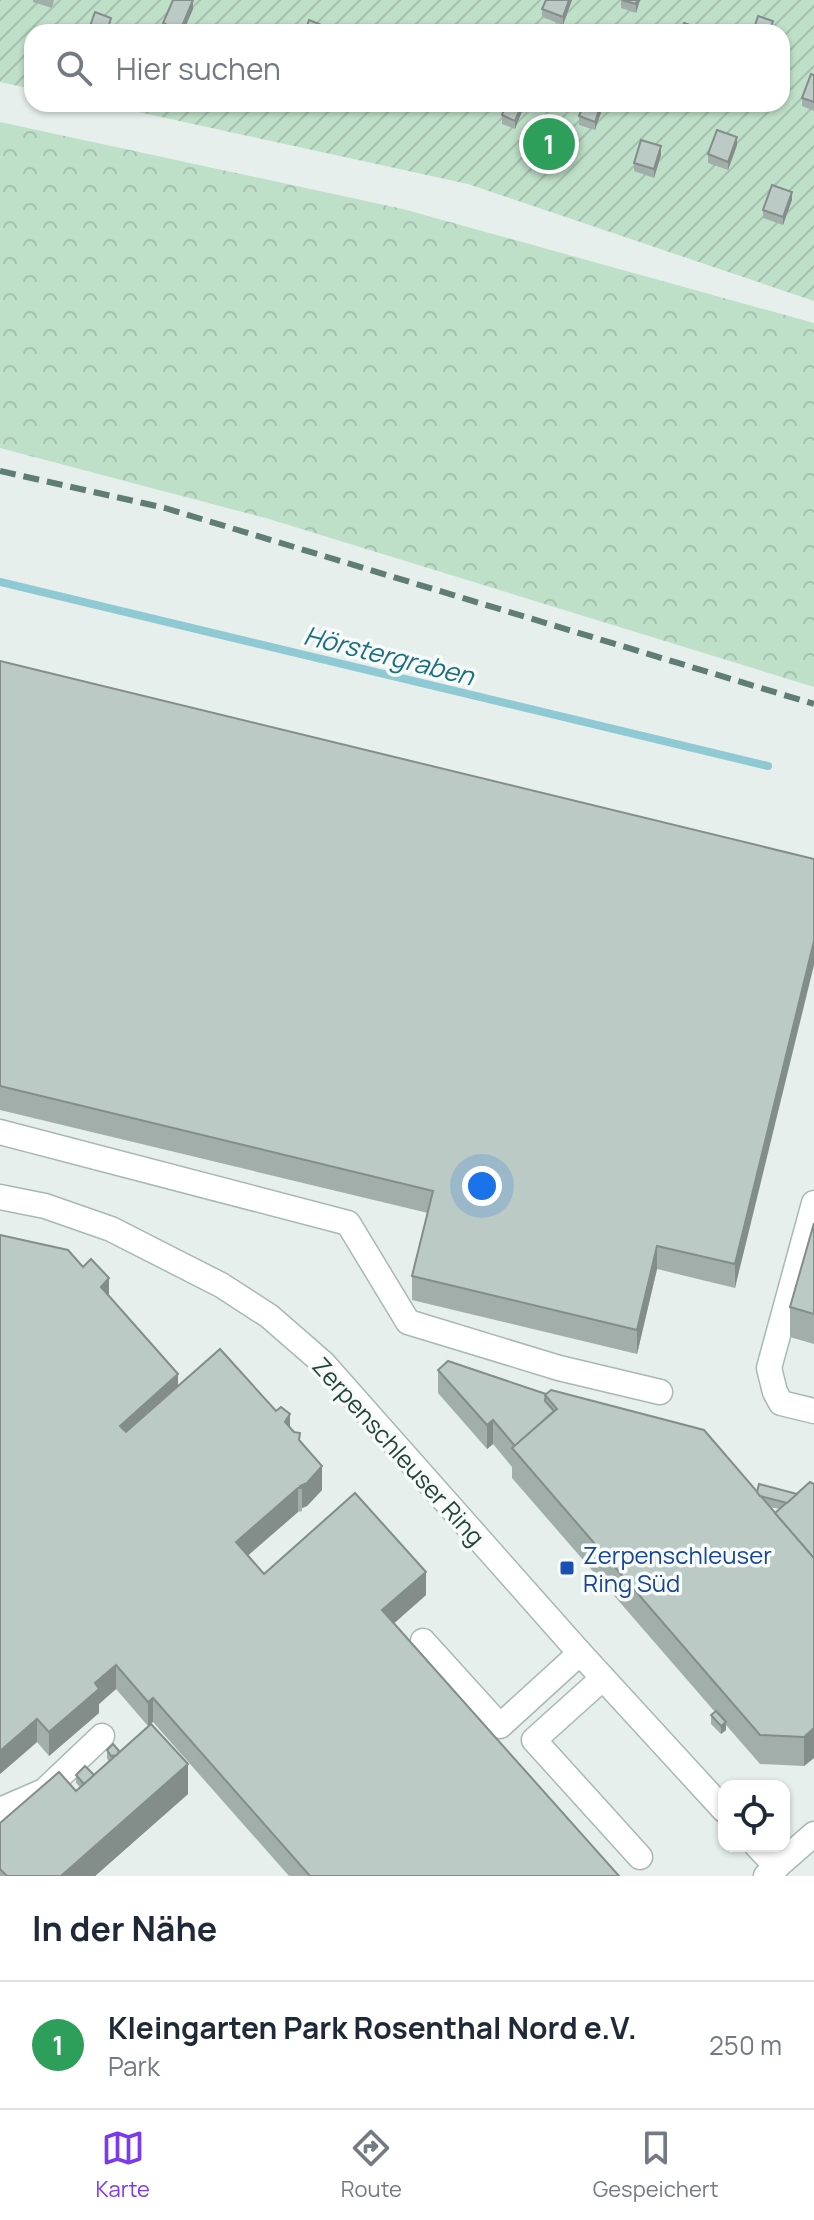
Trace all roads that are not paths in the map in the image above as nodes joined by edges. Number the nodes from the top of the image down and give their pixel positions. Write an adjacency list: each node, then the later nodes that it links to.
1 (0, 1132): 4 (street)
2 (0, 1197): 7 (street, Zerpenschleuser Ring)
3 (814, 1203): 5 (street)
4 (660, 1392)
5 (814, 1411)
6 (423, 1641): 7 (street)
7 (580, 1653): 8 (street, Zerpenschleuser Ring)
8 (603, 1678): 10 (street, Zerpenschleuser Ring); 14 (street)
9 (102, 1736): 11 (street)
10 (718, 1803)
11 (0, 1810)
12 (814, 1834): 15 (street)
13 (760, 1852): 15 (street)
14 (640, 1857)
15 (772, 1872)

